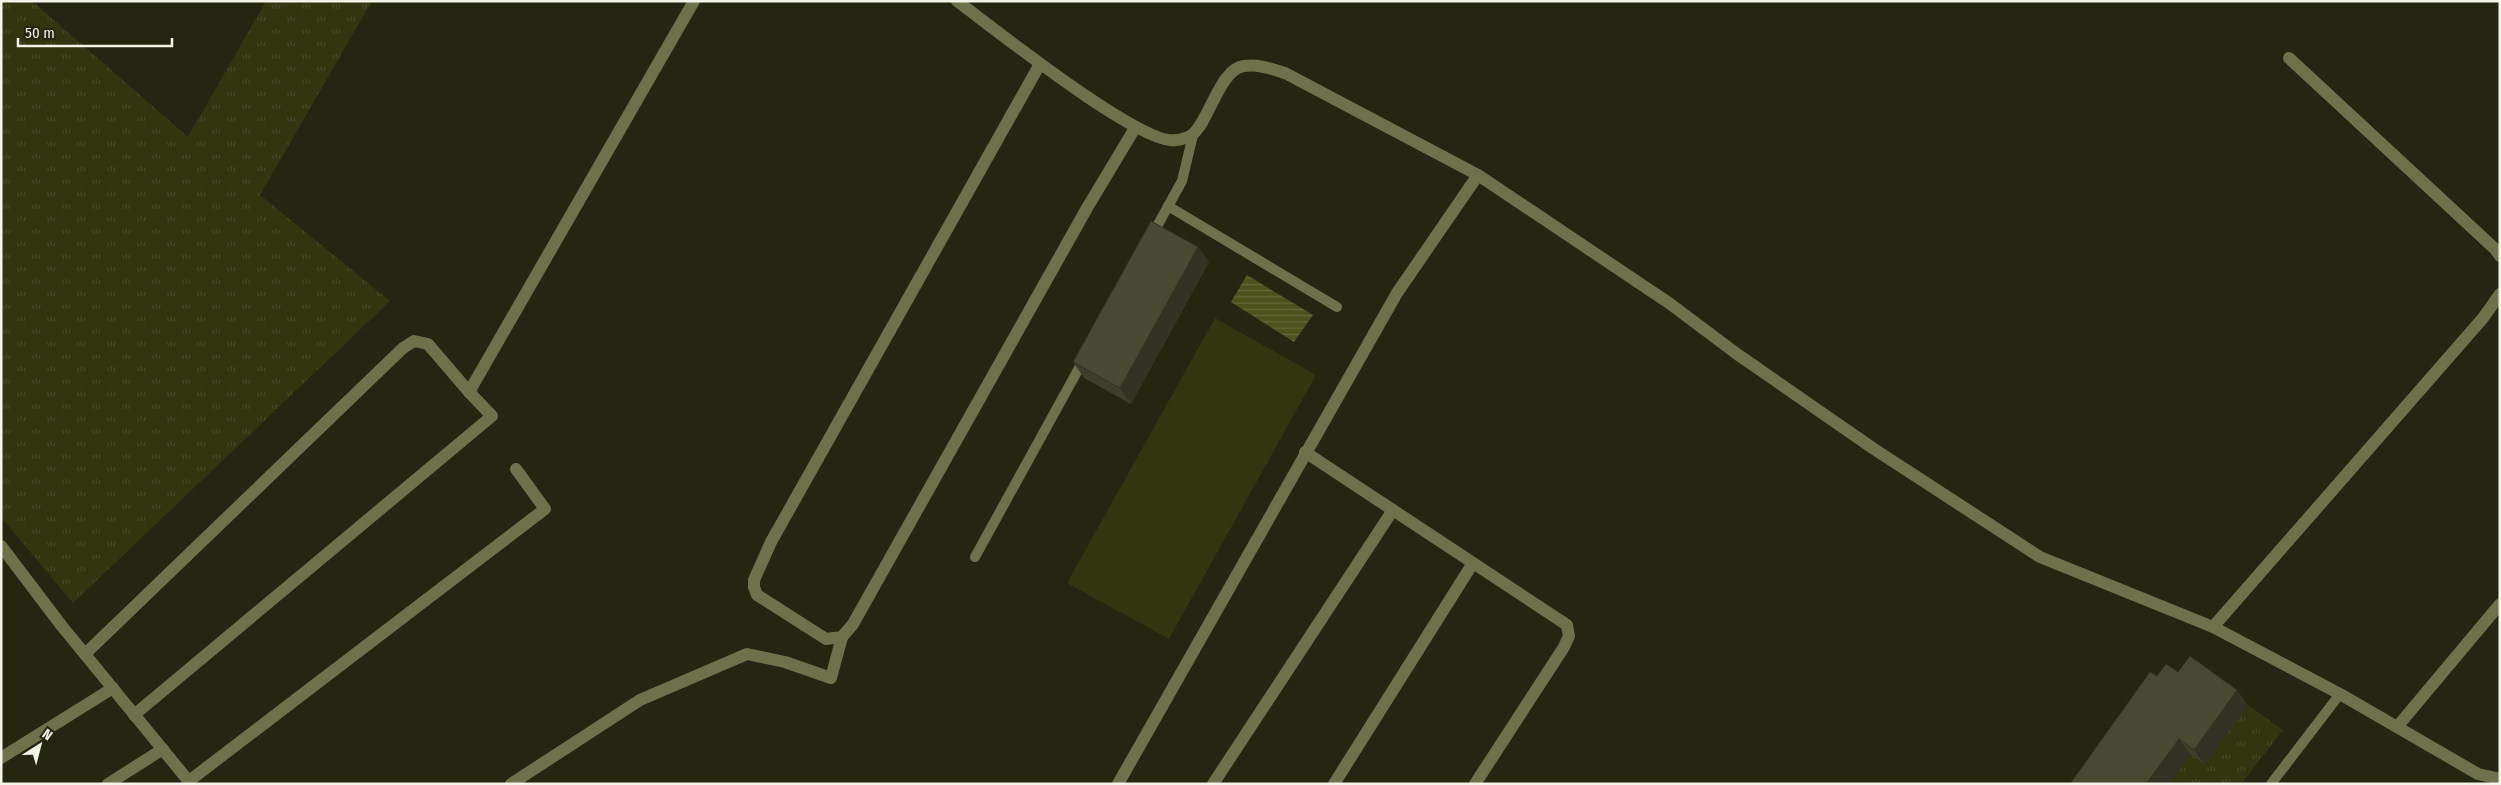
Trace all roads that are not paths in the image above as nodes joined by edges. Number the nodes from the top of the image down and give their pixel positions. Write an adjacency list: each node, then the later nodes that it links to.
1 (694, 1): 14 (street)
2 (957, 1): 4 (street)
3 (2289, 58): 10 (street)
4 (1040, 64): 5 (street); 23 (street)
5 (1134, 128): 6 (street); 23 (street)
6 (1193, 134): 7 (street); 8 (lane)
7 (1478, 175): 15 (street); 22 (street)
8 (1168, 206): 9 (lane); 12 (lane)
9 (1145, 249)
10 (2500, 256)
11 (2500, 294): 22 (street)
12 (1337, 307)
13 (1088, 352): 19 (lane)
14 (469, 392): 24 (street); 27 (street)
15 (1305, 452): 17 (street); 35 (street)
16 (516, 469): 32 (street)
17 (1393, 510): 20 (street); 36 (street)
18 (1, 546): 24 (street)
19 (975, 557)
20 (1473, 563): 37 (street); 38 (street)
21 (2500, 604): 28 (street)
22 (2213, 628): 26 (street)
23 (842, 637): 34 (street)
24 (85, 654): 25 (street)
25 (113, 688): 27 (street); 30 (street)
26 (2340, 694): 28 (street); 39 (lane)
27 (134, 714): 29 (street)
28 (2397, 726): 31 (street)
29 (163, 749): 32 (street); 33 (street)
30 (1, 758)
31 (2500, 779)
32 (190, 782)
33 (108, 784)
34 (511, 784)
35 (1118, 784)
36 (1213, 784)
37 (1334, 784)
38 (1475, 784)
39 (2271, 784)

